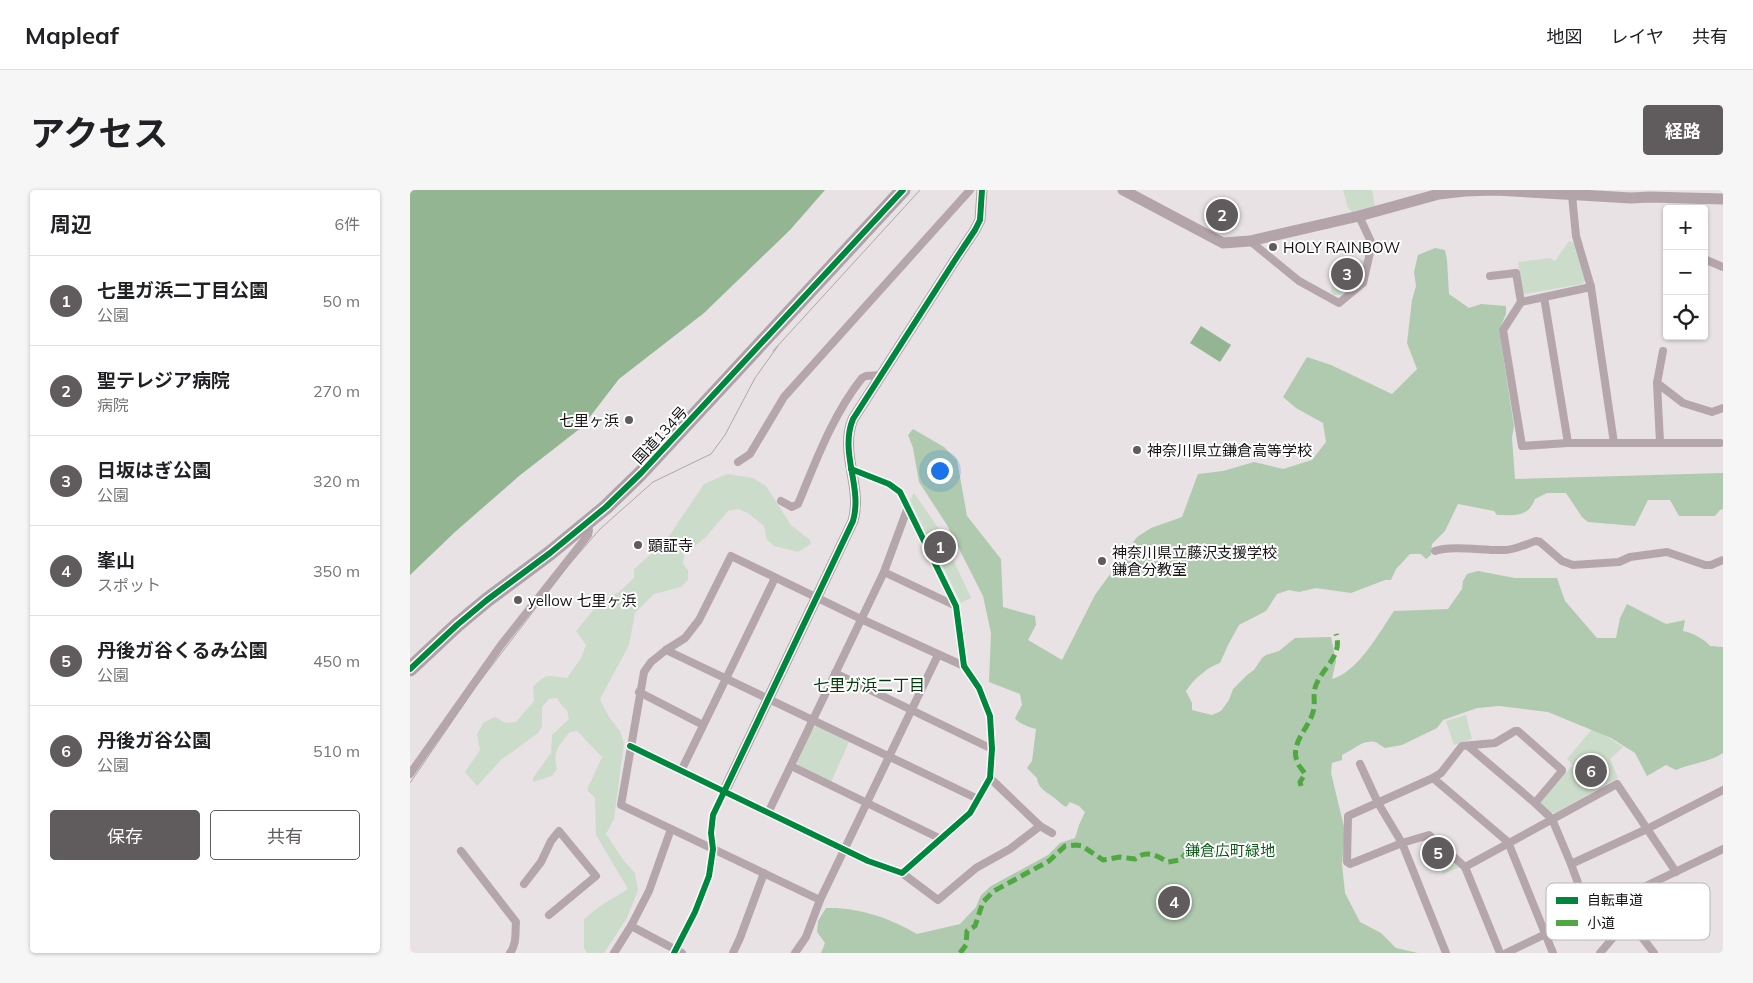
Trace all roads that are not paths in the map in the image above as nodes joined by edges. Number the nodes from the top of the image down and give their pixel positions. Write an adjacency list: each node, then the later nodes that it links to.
1 (902, 190): 28 (highway, 国道134号)
2 (970, 190): 24 (street)
3 (982, 190): 17 (street)
4 (1123, 190): 9 (street)
5 (1572, 195): 6 (street); 8 (street); 13 (street)
6 (1707, 195): 7 (street)
7 (1723, 199)
8 (1359, 216): 9 (street); 9 (street)
9 (1250, 241)
10 (1708, 261): 11 (street)
11 (1723, 267)
12 (1490, 276): 15 (street)
13 (1591, 287): 14 (street); 22 (street)
14 (1544, 297): 15 (street); 21 (street)
15 (1521, 302): 21 (street)
16 (1663, 350): 18 (street)
17 (881, 375): 25 (street); 26 (street)
18 (1657, 383): 19 (street); 20 (street)
19 (1723, 408)
20 (1660, 442): 22 (street); 23 (street)
21 (1568, 443): 22 (street)
22 (1614, 443)
23 (1720, 443)
24 (738, 462)
25 (851, 469): 27 (street); 33 (street)
26 (781, 501)
27 (908, 508): 31 (street); 34 (street)
28 (586, 524): 39 (highway, 国道134号); 54 (street)
29 (1435, 551): 30 (street)
30 (1723, 560)
31 (884, 572): 34 (street); 35 (street)
32 (775, 578): 33 (street); 36 (street); 41 (street)
33 (817, 598): 35 (street); 43 (street)
34 (956, 606): 38 (street)
35 (861, 619): 37 (street); 40 (street)
36 (666, 650): 41 (street); 42 (street)
37 (938, 655): 38 (street); 44 (street)
38 (964, 666): 49 (street)
39 (410, 670)
40 (836, 673): 44 (street); 45 (street)
41 (726, 678): 43 (street); 46 (street)
42 (639, 692): 46 (street); 47 (street)
43 (769, 699): 45 (street); 58 (street)
44 (912, 710): 49 (street); 50 (street)
45 (813, 720): 50 (street); 52 (street)
46 (703, 724): 53 (street)
47 (630, 746): 53 (street); 66 (street)
48 (1468, 746): 56 (street); 62 (street); 62 (street)
49 (992, 748): 55 (street)
50 (889, 756): 59 (street); 60 (street)
51 (1360, 764): 61 (street)
52 (791, 766): 60 (street); 63 (street)
53 (681, 771): 58 (street)
54 (410, 774)
55 (990, 778): 59 (street); 65 (street)
56 (1433, 778): 61 (street); 70 (street)
57 (1723, 790): 67 (street)
58 (724, 792): 63 (street); 73 (street)
59 (978, 799): 69 (street)
60 (867, 803): 69 (street); 74 (street)
61 (1378, 803): 71 (street); 71 (street)
62 (1535, 803): 64 (street)
63 (768, 813): 74 (street)
64 (1552, 819): 67 (street); 70 (street); 76 (street)
65 (1040, 826): 68 (street); 78 (street)
66 (671, 828): 73 (street); 86 (street)
67 (1647, 829): 76 (street); 79 (street)
68 (1052, 833)
69 (941, 839): 78 (street)
70 (1508, 842): 77 (street); 87 (street)
71 (1402, 843): 77 (street); 96 (street)
72 (1723, 848): 79 (street)
73 (713, 849): 80 (street); 91 (street)
74 (844, 850): 78 (street); 84 (street)
75 (461, 851): 92 (street)
76 (1571, 864): 81 (street)
77 (1465, 867): 97 (street)
78 (902, 872)
79 (1676, 872): 82 (street)
80 (764, 873): 84 (street); 94 (street)
81 (1578, 883)
82 (1652, 883)
83 (524, 884): 85 (street)
84 (820, 900): 95 (street)
85 (549, 915)
86 (630, 926): 91 (street); 93 (street)
87 (1546, 933): 98 (street)
88 (1548, 940): 99 (street)
89 (1611, 940): 100 (street)
90 (1644, 940): 101 (street)
91 (677, 952)
92 (510, 953)
93 (614, 953)
94 (733, 953)
95 (795, 953)
96 (1446, 953)
97 (1500, 953)
98 (1506, 953)
99 (1553, 953)
100 (1600, 953)
101 (1654, 953)

